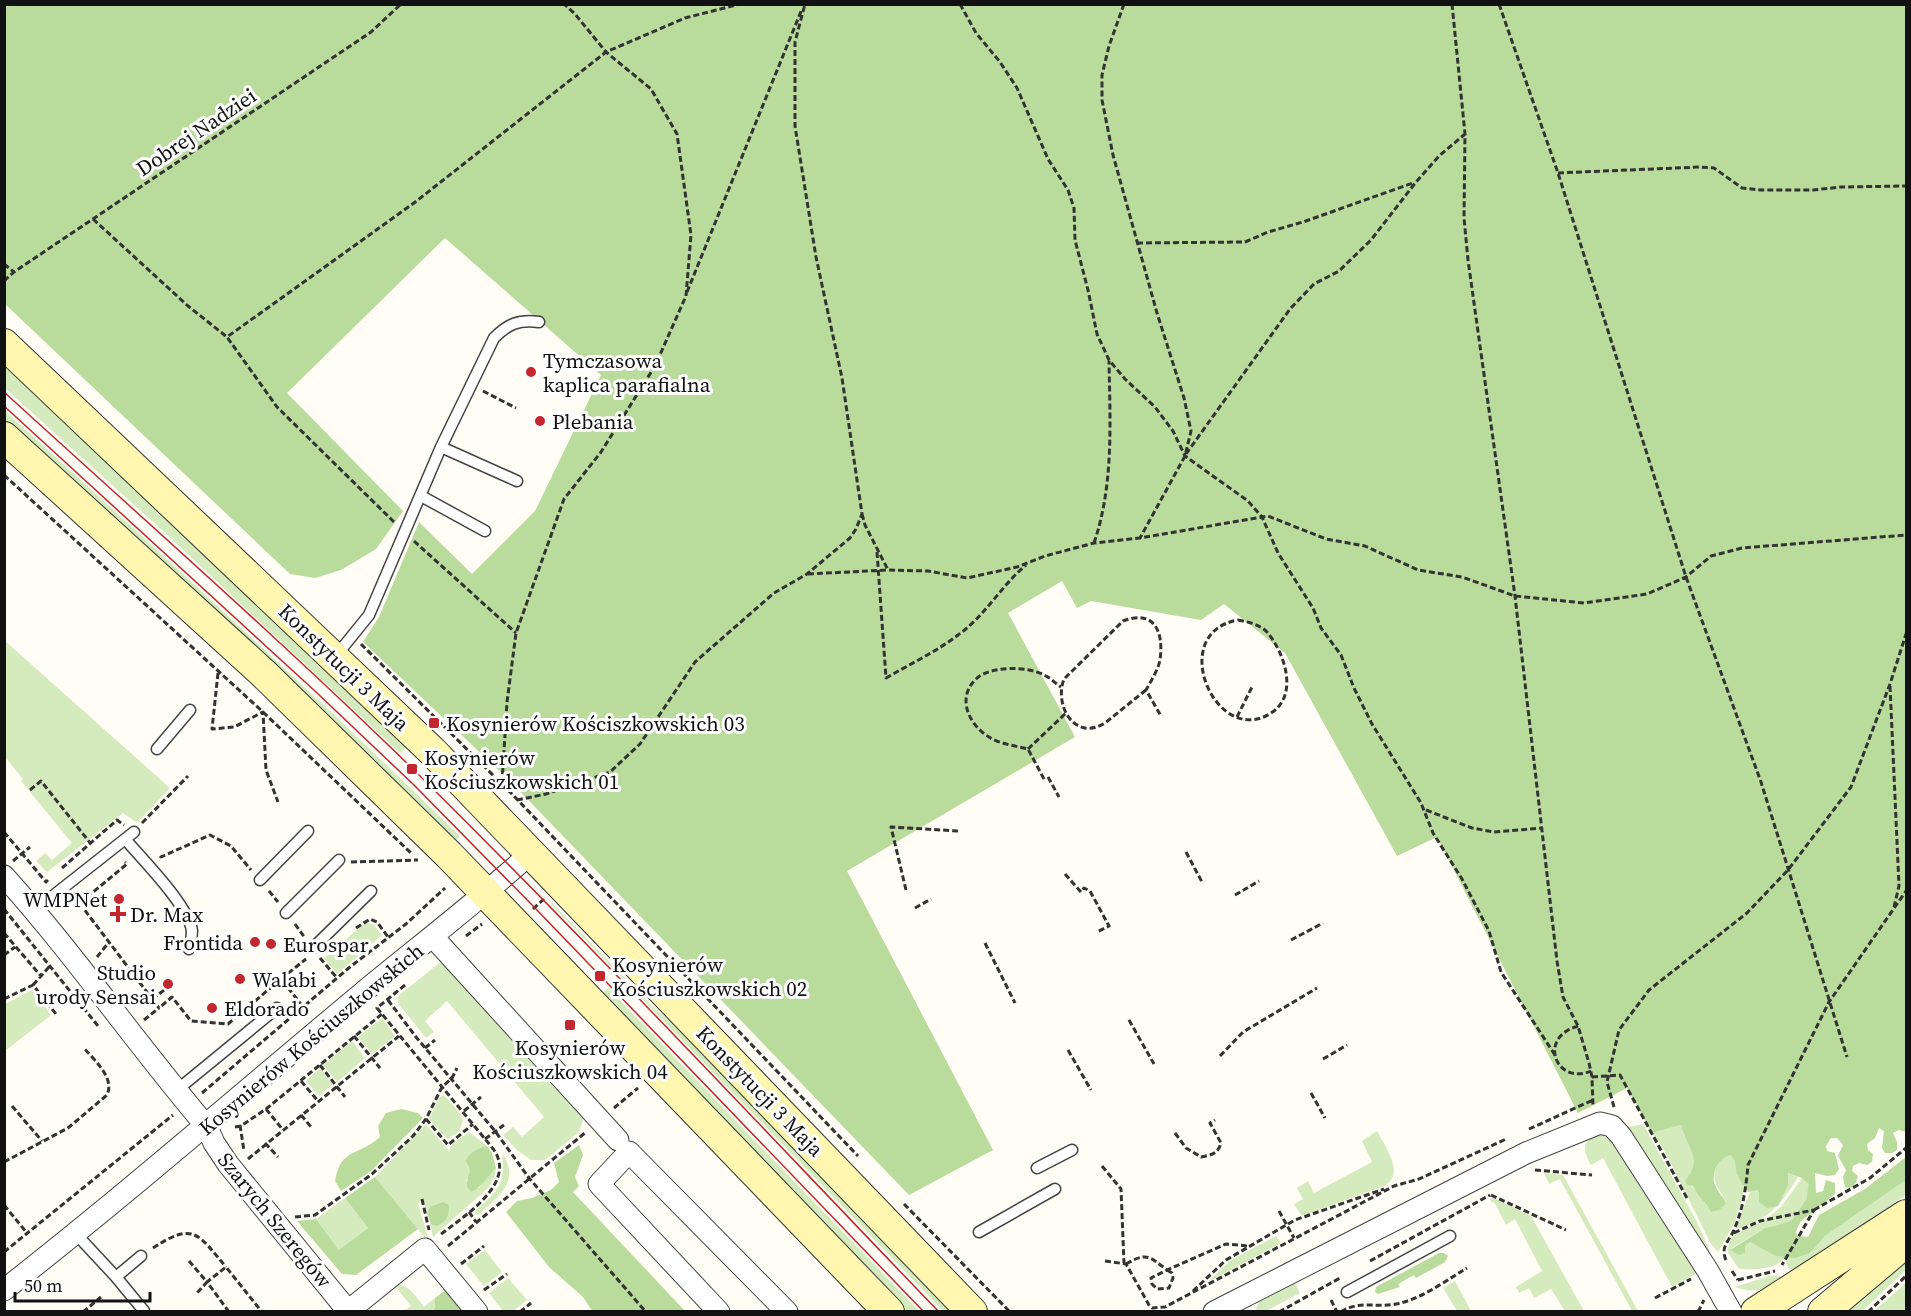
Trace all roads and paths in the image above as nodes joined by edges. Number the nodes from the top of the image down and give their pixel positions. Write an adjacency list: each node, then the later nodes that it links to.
1 (401, 4): 14 (path, Dobrej Nadziei)
2 (564, 4): 9 (path)
3 (740, 4): 9 (path)
4 (805, 4): 19 (path); 32 (path)
5 (960, 4): 23 (path)
6 (1124, 4): 15 (path)
7 (1452, 4): 10 (path)
8 (1498, 4): 11 (path)
9 (606, 52): 19 (path); 21 (path)
10 (1465, 134): 12 (path); 45 (path)
11 (1557, 173): 13 (path); 44 (path)
12 (1416, 182): 15 (path); 28 (path)
13 (1906, 186)
14 (93, 219): 17 (path, Dobrej Nadziei); 21 (path)
15 (1137, 243): 28 (path)
16 (4, 264): 17 (path)
17 (14, 272): 18 (path, Dobrej Nadziei)
18 (4, 281)
19 (686, 296): 46 (path)
20 (539, 322): 24 (lane)
21 (226, 337): 35 (path)
22 (4, 344): 48 (street, Konstytucji 3 Maja)
23 (1108, 360): 28 (path); 38 (path)
24 (471, 385): 25 (path); 27 (lane)
25 (516, 408)
26 (4, 437): 91 (street)
27 (441, 447): 30 (lane); 31 (lane)
28 (1185, 456): 33 (path); 37 (path)
29 (4, 476): 49 (path)
30 (517, 481)
31 (421, 495): 34 (lane); 35 (lane)
32 (862, 514): 39 (path); 43 (path)
33 (1262, 518): 37 (path); 45 (path); 66 (path)
34 (485, 531)
35 (404, 533): 46 (path); 48 (lane)
36 (1906, 536): 44 (path)
37 (1140, 538): 38 (path)
38 (1094, 543): 40 (path)
39 (876, 547): 41 (path); 42 (path)
40 (1030, 562): 41 (path); 42 (path)
41 (879, 570): 42 (path); 43 (path)
42 (888, 570)
43 (807, 574): 64 (path)
44 (1686, 577): 45 (path); 79 (path)
45 (1515, 596): 67 (path)
46 (516, 633): 64 (path)
47 (1906, 634): 50 (path)
48 (344, 646): 64 (street, Konstytucji 3 Maja); 64 (path)
49 (218, 673): 55 (path); 55 (path)
50 (1890, 684): 79 (path); 97 (path)
51 (1061, 687): 53 (path); 56 (path); 60 (path)
52 (1252, 687): 58 (path)
53 (1146, 690): 56 (path); 57 (path)
54 (190, 710): 59 (lane)
55 (262, 712): 65 (path); 77 (path)
56 (1066, 713): 60 (path)
57 (1161, 716)
58 (1237, 717): 58 (path)
59 (157, 749)
60 (1028, 749): 63 (path)
61 (188, 776): 71 (path)
62 (30, 790): 72 (path)
63 (1059, 797)
64 (506, 798): 75 (street, Konstytucji 3 Maja); 80 (path)
65 (278, 802)
66 (1424, 809): 67 (path); 137 (path)
67 (1543, 828): 129 (path)
68 (308, 831): 83 (lane)
69 (958, 831): 88 (path)
70 (4, 832): 76 (path)
71 (126, 838): 72 (path); 83 (path); 86 (lane); 94 (path); 110 (lane)
72 (91, 844): 76 (path)
73 (30, 847): 76 (path)
74 (1186, 852): 84 (path)
75 (531, 853): 80 (street, Konstytucji 3 Maja); 91 (street, Kosynierów Kościuszkowskich)
76 (23, 854): 78 (path)
77 (340, 861): 98 (lane)
78 (4, 868)
79 (1788, 870): 122 (path); 147 (path)
80 (570, 874): 100 (path); 190 (path); 254 (street, Konstytucji 3 Maja)
81 (1065, 874): 103 (path)
82 (4, 876): 96 (street, Szarych Szeregów)
83 (260, 880): 98 (path)
84 (1202, 882)
85 (1259, 882): 92 (path)
86 (66, 885): 94 (path); 96 (lane)
87 (445, 888): 102 (path)
88 (906, 890)
89 (371, 891): 111 (lane)
90 (1906, 891): 97 (path)
91 (487, 893): 100 (street); 106 (street, Kosynierów Kościuszkowskich)
92 (1235, 895)
93 (931, 899): 95 (path)
94 (80, 903): 121 (path)
95 (915, 908)
96 (35, 910): 154 (street, Szarych Szeregów)
97 (1893, 911): 122 (path)
98 (286, 913): 111 (path)
99 (1323, 923): 107 (path)
100 (518, 924): 253 (street)
101 (355, 929): 105 (path)
102 (396, 931)
103 (1097, 932)
104 (4, 933): 109 (path)
105 (388, 937)
106 (433, 937): 169 (street); 178 (street, Kosynierów Kościuszkowskich)
107 (1291, 940)
108 (985, 943): 123 (path)
109 (15, 946): 112 (path); 114 (path)
110 (189, 949)
111 (314, 950): 115 (path); 116 (path)
112 (4, 955)
113 (46, 970): 114 (path)
114 (41, 976): 117 (path)
115 (281, 979): 121 (path); 125 (path)
116 (338, 979)
117 (33, 985): 120 (path); 126 (path)
118 (167, 988): 121 (path)
119 (1317, 988): 138 (path)
120 (4, 999)
121 (152, 999)
122 (1829, 1002): 139 (path); 211 (path)
123 (1015, 1003)
124 (277, 1008): 154 (lane)
125 (304, 1008)
126 (56, 1014)
127 (382, 1014): 130 (path); 131 (path); 135 (path)
128 (1129, 1020): 142 (path)
129 (1578, 1026): 137 (path); 146 (path)
130 (399, 1035): 140 (path); 152 (path)
131 (354, 1036): 140 (path); 143 (path)
132 (435, 1040): 135 (path)
133 (1347, 1045): 141 (path)
134 (84, 1048): 183 (path)
135 (425, 1048): 149 (path)
136 (1068, 1050): 155 (path)
137 (1555, 1055): 146 (path)
138 (1220, 1056)
139 (1847, 1057)
140 (372, 1058): 144 (path); 151 (path)
141 (1323, 1059)
142 (1154, 1064)
143 (320, 1065): 150 (path); 151 (path)
144 (380, 1068)
145 (457, 1068): 149 (path)
146 (1591, 1071): 148 (path)
147 (1608, 1075): 148 (path); 179 (path); 198 (path)
148 (1592, 1077): 159 (path)
149 (452, 1078): 152 (path); 161 (path)
150 (301, 1081): 160 (path); 163 (path)
151 (337, 1086): 157 (path); 160 (path)
152 (442, 1087): 164 (path); 167 (path)
153 (638, 1088): 169 (path)
154 (177, 1090): 178 (street, Szarych Szeregów)
155 (1090, 1090)
156 (1311, 1093): 166 (path)
157 (345, 1097)
158 (481, 1097): 161 (path)
159 (1593, 1100): 171 (path); 175 (path)
160 (318, 1101): 165 (path)
161 (472, 1104): 164 (path); 176 (path)
162 (12, 1106): 183 (path)
163 (266, 1109): 174 (path); 178 (path)
164 (463, 1112): 170 (path)
165 (301, 1114): 173 (path); 174 (path)
166 (1325, 1118)
167 (426, 1119): 170 (path); 205 (path)
168 (1215, 1120): 177 (path)
169 (600, 1121): 182 (street); 193 (path)
170 (473, 1124): 180 (path)
171 (1594, 1124): 179 (street); 256 (street)
172 (504, 1125): 176 (path)
173 (312, 1128)
174 (283, 1130): 184 (path)
175 (1528, 1130)
176 (495, 1131): 180 (path); 193 (path)
177 (1175, 1133)
178 (210, 1135): 212 (street, Kosynierów Kościuszkowskich); 248 (street, Szarych Szeregów)
179 (1621, 1136): 228 (street)
180 (485, 1138): 203 (path)
181 (1506, 1139): 194 (path)
182 (618, 1140)
183 (43, 1142): 189 (path)
184 (265, 1143): 187 (path); 188 (path)
185 (1906, 1148): 201 (path)
186 (1072, 1150): 192 (lane)
187 (278, 1157)
188 (245, 1161)
189 (4, 1162)
190 (865, 1163)
191 (1102, 1166): 223 (path)
192 (1037, 1168)
193 (529, 1178): 206 (path); 250 (path)
194 (1394, 1186): 207 (path); 214 (path)
195 (1055, 1190): 209 (lane)
196 (1491, 1195): 208 (path)
197 (422, 1199): 218 (path)
198 (1688, 1200)
199 (904, 1204): 255 (path)
200 (5, 1206): 210 (path)
201 (1814, 1210): 211 (path); 232 (path)
202 (1279, 1211): 207 (path)
203 (469, 1212): 206 (path); 218 (path)
204 (1906, 1215): 259 (street)
205 (291, 1218)
206 (476, 1222): 218 (path)
207 (1286, 1225): 214 (path); 217 (path)
208 (1566, 1230)
209 (980, 1232)
210 (27, 1233)
211 (1733, 1233): 219 (path)
212 (76, 1234): 231 (lane); 235 (street, Kosynierów Kościuszkowskich)
213 (1450, 1236): 236 (lane)
214 (1294, 1239): 238 (path)
215 (1906, 1242): 260 (street)
216 (484, 1246): 224 (path)
217 (1250, 1246): 227 (path); 238 (path)
218 (430, 1250): 243 (street); 248 (street, Szarych Szeregów)
219 (1723, 1254): 228 (path); 232 (path)
220 (141, 1256): 225 (path); 231 (lane)
221 (189, 1261): 233 (path)
222 (1106, 1261): 223 (path)
223 (1125, 1264): 227 (path); 238 (path)
224 (459, 1265)
225 (226, 1267): 233 (path); 247 (path)
226 (1467, 1268): 257 (path)
227 (1167, 1270): 227 (path)
228 (1708, 1271): 240 (path); 258 (street)
229 (507, 1274): 243 (path)
230 (1906, 1276): 261 (path)
231 (116, 1277): 245 (lane)
232 (1738, 1280): 234 (path)
233 (207, 1282): 237 (path); 246 (path)
234 (1729, 1284)
235 (4, 1290)
236 (1347, 1292)
237 (197, 1293)
238 (1190, 1294)
239 (101, 1297): 244 (path)
240 (1655, 1298)
241 (1331, 1300): 257 (path)
242 (531, 1303): 249 (path)
243 (473, 1307)
244 (83, 1311)
245 (144, 1311)
246 (229, 1311)
247 (262, 1311)
248 (348, 1311)
249 (520, 1311)
250 (646, 1311)
251 (719, 1311): 252 (street)
252 (788, 1311)
253 (889, 1311)
254 (972, 1311)
255 (1010, 1311)
256 (1214, 1311)
257 (1339, 1311)
258 (1731, 1311)
259 (1756, 1311)
260 (1823, 1311)
261 (1868, 1311)

